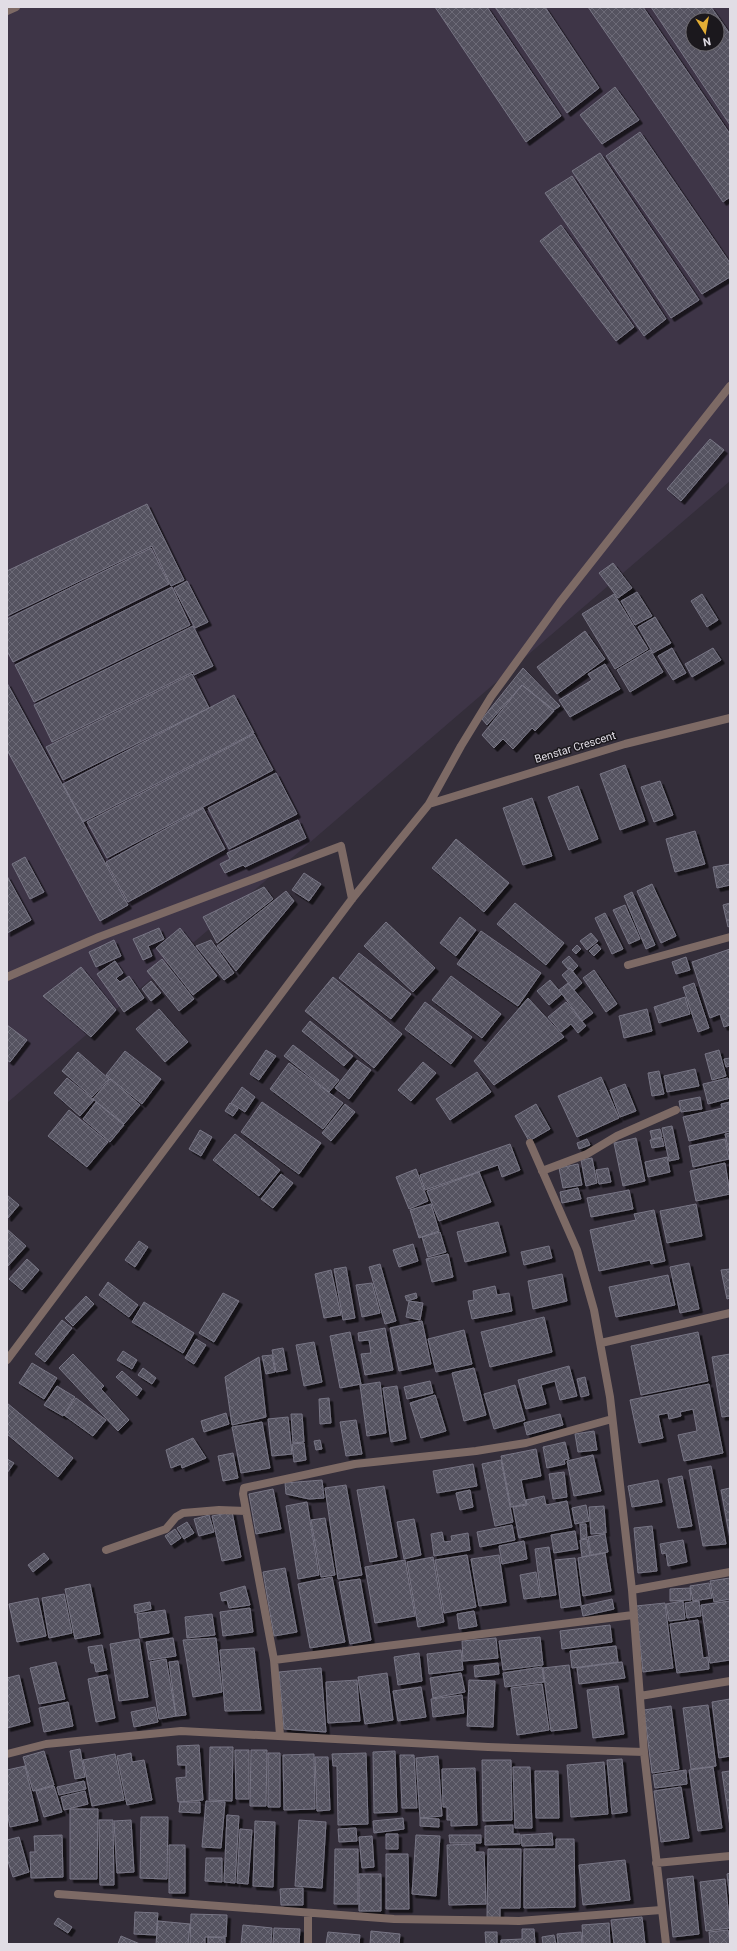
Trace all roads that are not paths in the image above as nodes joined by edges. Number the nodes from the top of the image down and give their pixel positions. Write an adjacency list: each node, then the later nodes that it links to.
1 (16, 7): 2 (street)
2 (7, 11)
3 (730, 386): 5 (street)
4 (730, 718): 5 (street, Benstar Crescent)
5 (429, 804): 6 (street)
6 (352, 899): 9 (street); 15 (street)
7 (730, 937): 8 (street)
8 (628, 965)
9 (7, 977)
10 (676, 1110): 12 (street)
11 (530, 1143): 12 (street)
12 (542, 1171): 14 (street)
13 (730, 1313): 14 (street)
14 (601, 1343): 16 (street)
15 (7, 1360)
16 (612, 1419): 17 (street); 20 (street)
17 (246, 1511): 18 (street); 22 (street)
18 (106, 1550)
19 (730, 1572): 20 (street)
20 (632, 1590): 21 (street)
21 (633, 1615): 22 (street); 24 (street)
22 (274, 1660): 25 (street)
23 (730, 1681): 24 (street)
24 (640, 1696): 26 (street)
25 (280, 1735): 26 (street); 27 (street)
26 (644, 1752): 29 (street)
27 (7, 1754)
28 (730, 1856): 29 (street)
29 (656, 1863): 31 (street)
30 (58, 1894): 32 (street)
31 (661, 1910): 32 (street); 34 (street)
32 (308, 1914): 33 (street)
33 (308, 1944)
34 (666, 1944)

